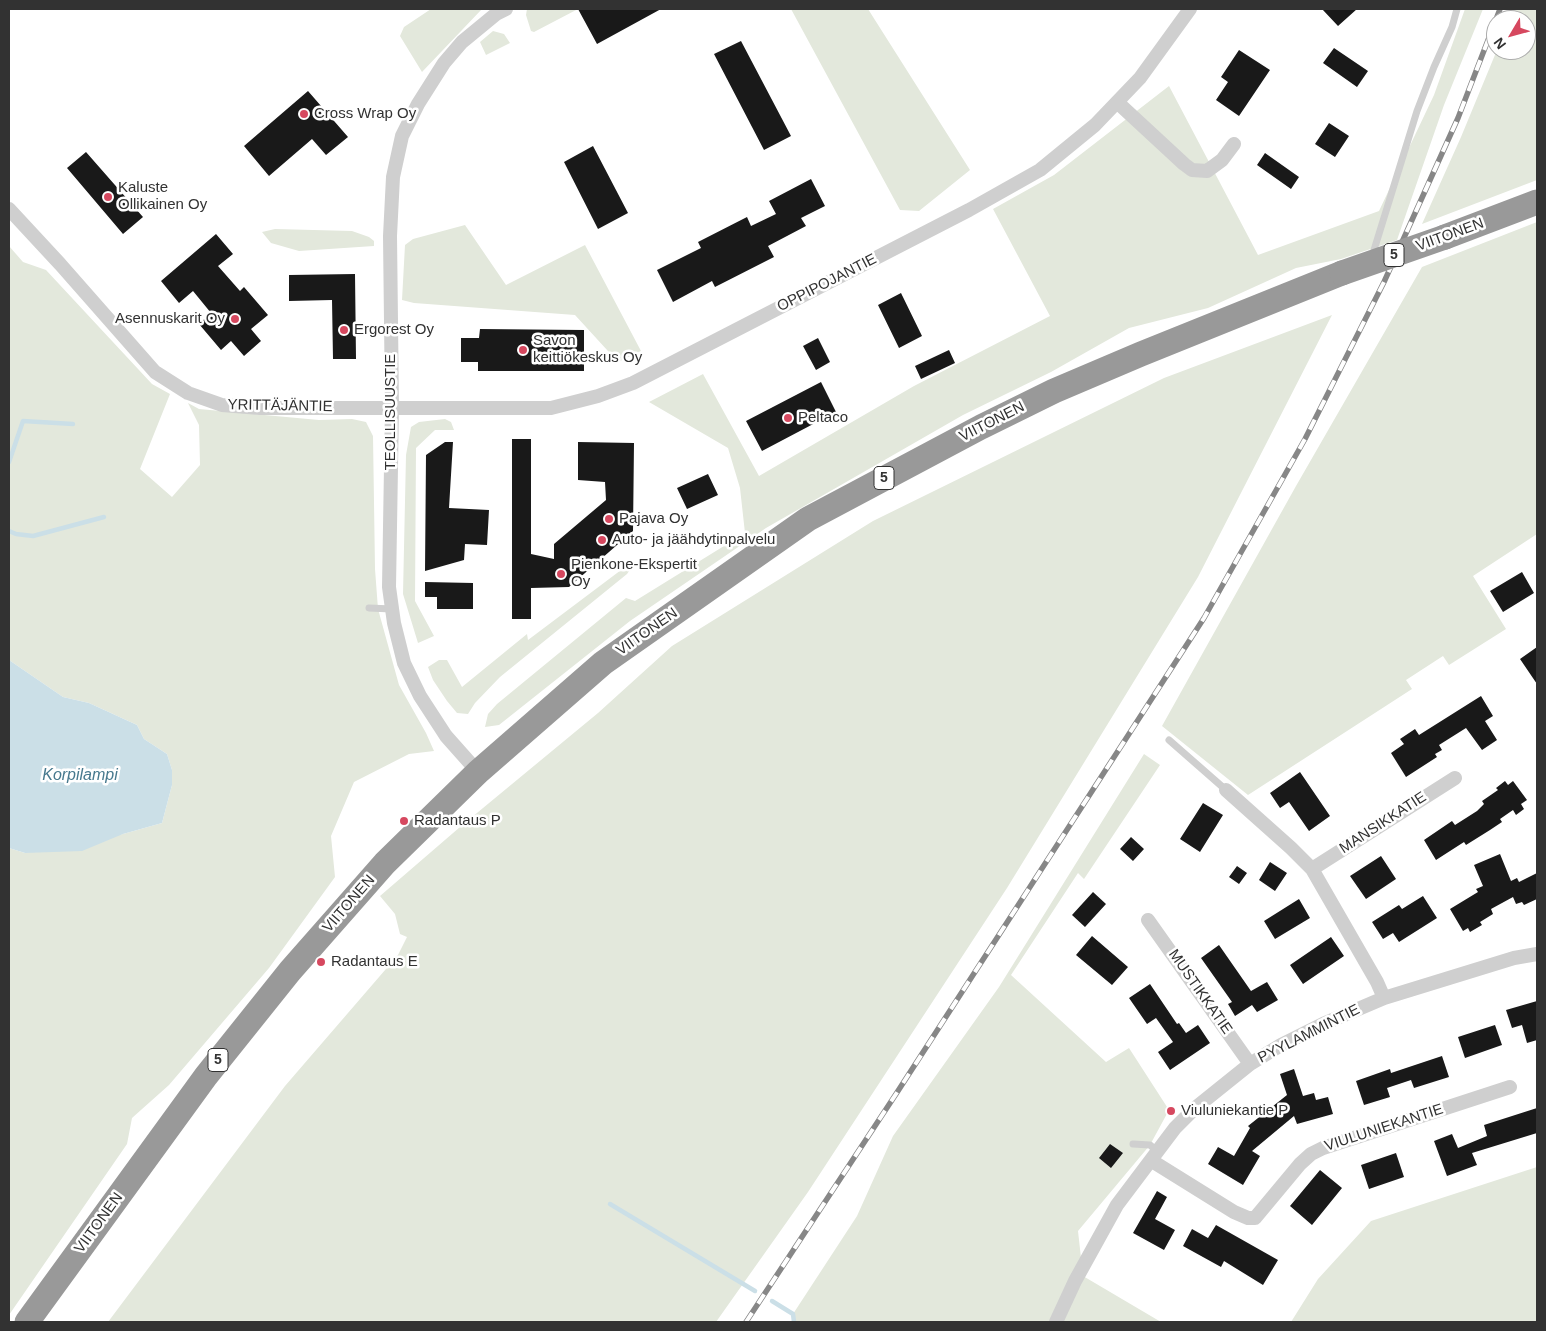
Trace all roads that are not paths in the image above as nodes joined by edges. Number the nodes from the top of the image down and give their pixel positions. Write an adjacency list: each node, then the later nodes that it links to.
1 (506, 9): 9 (street, TEOLLISUUSTIE)
2 (1190, 9): 4 (street, OPPIPOJANTIE)
3 (1457, 9): 8 (lane)
4 (1116, 102): 5 (street); 9 (street, OPPIPOJANTIE)
5 (1234, 144)
6 (1537, 202): 13 (highway, VIITONEN / 5, bridge)
7 (9, 209): 9 (street, YRITTÄJÄNTIE)
8 (1374, 250)
9 (392, 407): 11 (street, TEOLLISUUSTIE)
10 (369, 608): 11 (lane)
11 (392, 610): 13 (street, TEOLLISUUSTIE)
12 (1169, 740): 15 (lane)
13 (478, 772): 24 (highway, VIITONEN / 5)
14 (1455, 778): 16 (street, MANSIKKATIE)
15 (1226, 790): 16 (street)
16 (1312, 868): 19 (street)
17 (1148, 920): 20 (street, MUSTIKKATIE)
18 (1537, 954): 19 (street, PYYLAMMINTIE)
19 (1384, 998): 20 (street, PYYLAMMINTIE)
20 (1250, 1064): 23 (street, PYYLAMMINTIE)
21 (1510, 1087): 23 (street, VIULUNIEKANTIE)
22 (1133, 1144): 23 (lane)
23 (1155, 1156): 25 (street, PYYLAMMINTIE)
24 (27, 1322)
25 (1056, 1322)

